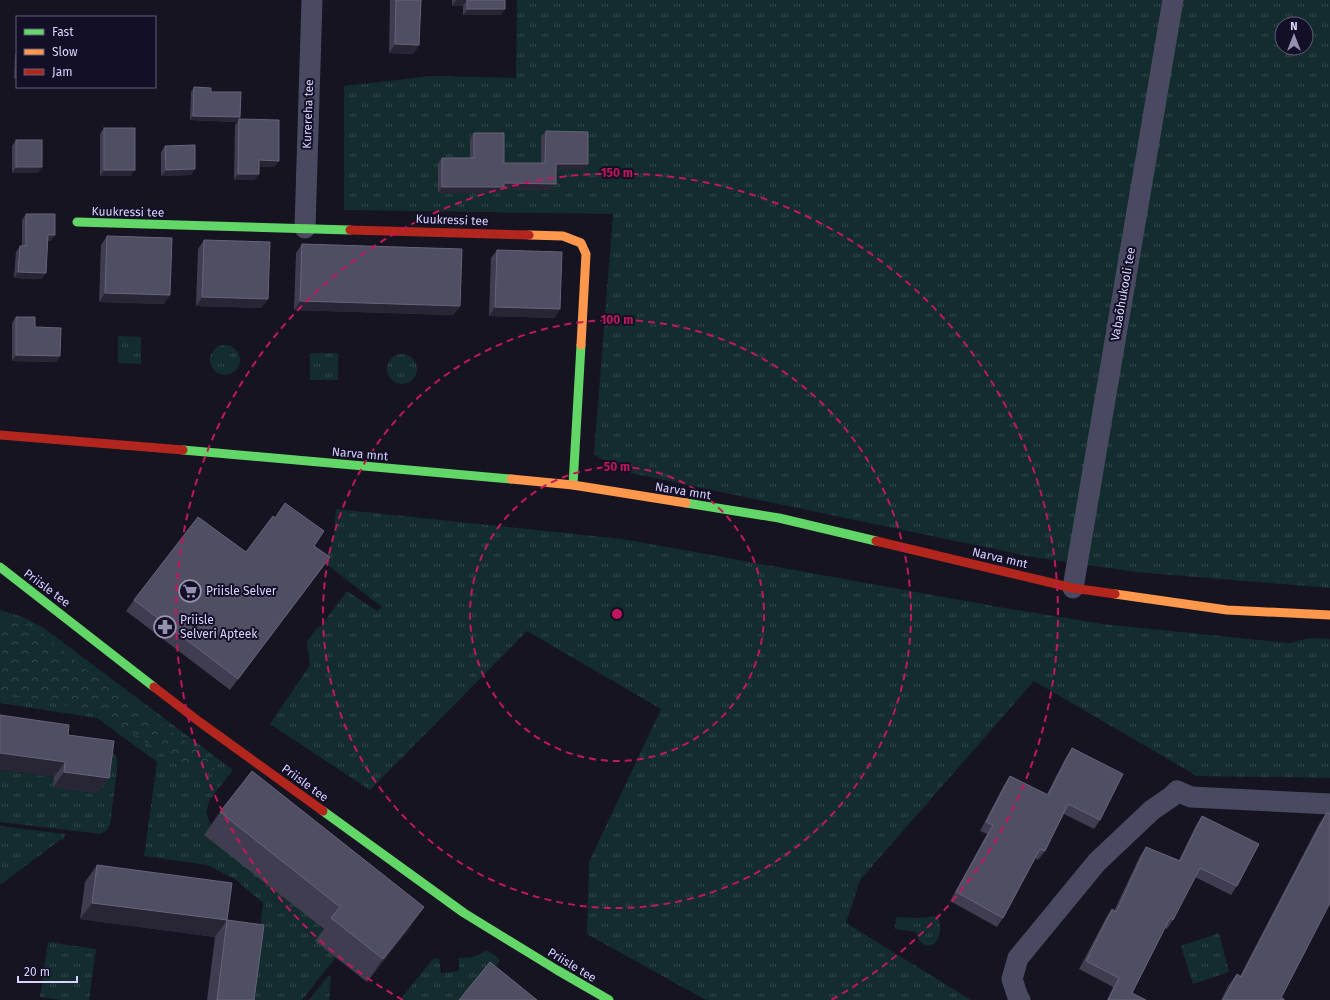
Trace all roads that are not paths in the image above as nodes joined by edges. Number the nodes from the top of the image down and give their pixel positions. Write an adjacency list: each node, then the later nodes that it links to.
1 (312, 0): 4 (street, Kurereha tee)
2 (1173, 0): 8 (street, Vabaõhukooli tee)
3 (77, 222): 4 (street, Kuukressi tee)
4 (305, 228): 6 (street, Kuukressi tee)
5 (0, 435): 6 (street, Narva mnt)
6 (573, 485): 8 (street, Narva mnt)
7 (0, 567): 11 (street, Priisle tee)
8 (1073, 588): 9 (street, Narva mnt)
9 (1330, 616)
10 (1330, 804): 12 (street)
11 (609, 1000)
12 (1020, 1000)

